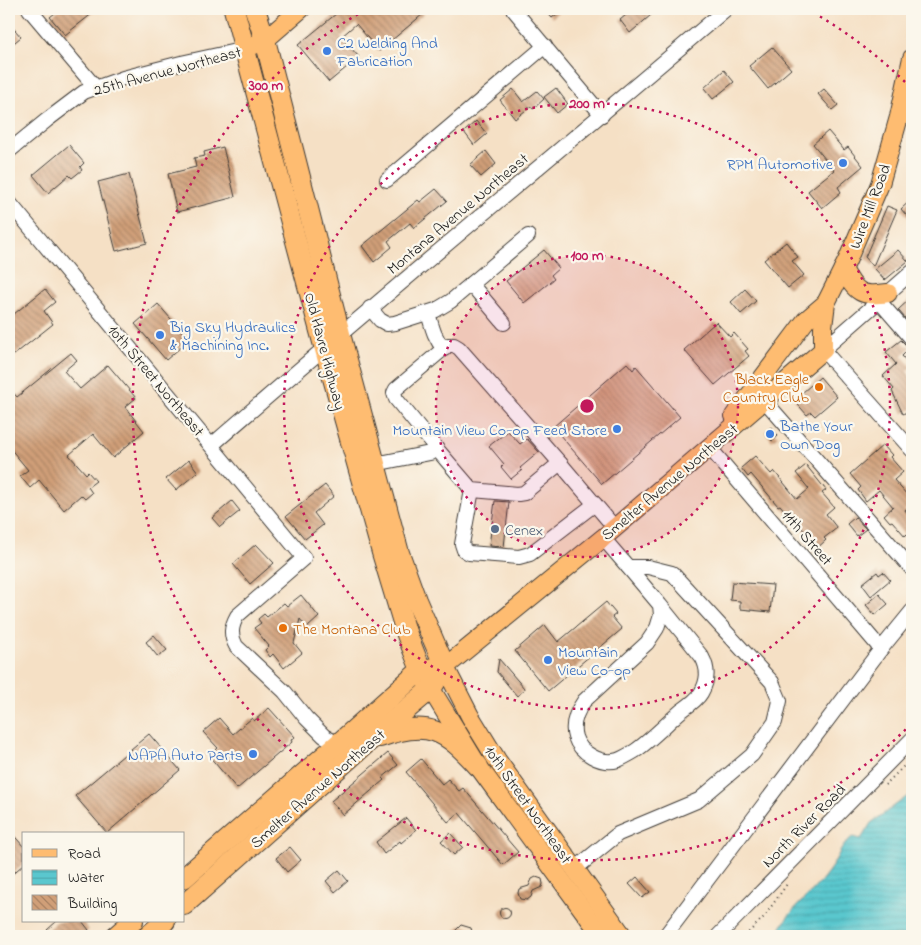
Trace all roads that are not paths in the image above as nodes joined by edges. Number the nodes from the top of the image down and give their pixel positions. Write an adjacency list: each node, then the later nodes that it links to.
1 (29, 9): 11 (street)
2 (234, 9): 9 (highway, Old Havre Highway)
3 (255, 9): 7 (highway, Old Havre Highway)
4 (301, 9): 7 (main road, 25th Avenue Northeast)
5 (513, 9): 8 (street)
6 (726, 9): 12 (street, Montana Avenue Northeast)
7 (265, 40): 9 (main road, 25th Avenue Northeast); 25 (highway, Old Havre Highway)
8 (545, 46): 12 (street); 14 (street)
9 (245, 49): 11 (street, 25th Avenue Northeast); 27 (highway, Old Havre Highway)
10 (912, 58): 17 (main road, Wire Mill Road)
11 (96, 88): 13 (street, 25th Avenue Northeast)
12 (602, 115): 22 (street, Montana Avenue Northeast)
13 (9, 151)
14 (387, 180)
15 (9, 202): 31 (street, 10th Street Northeast)
16 (528, 236): 19 (street)
17 (843, 269): 20 (main road); 21 (main road, Wire Mill Road)
18 (912, 272): 20 (street, Smelter Avenue Northeast)
19 (471, 284): 23 (street); 24 (street)
20 (884, 297): 26 (street); 29 (street, Smelter Avenue Northeast)
21 (826, 303): 29 (main road, Wire Mill Road); 33 (main road)
22 (370, 308): 23 (street); 25 (street, Montana Avenue Northeast)
23 (428, 313): 28 (street)
24 (504, 323)
25 (340, 334): 27 (street, Montana Avenue Northeast); 36 (highway, Old Havre Highway)
26 (912, 339)
27 (324, 346): 31 (street, Montana Avenue Northeast); 46 (highway, Old Havre Highway)
28 (444, 349): 32 (street); 35 (street)
29 (824, 350): 30 (main road, Smelter Avenue Northeast); 34 (street)
30 (764, 400): 33 (main road, Smelter Avenue Northeast); 41 (street)
31 (212, 445): 50 (street, 10th Street Northeast)
32 (436, 448): 36 (street); 37 (street)
33 (709, 448): 39 (main road, Smelter Avenue Northeast); 44 (street, 11th Street)
34 (912, 450)
35 (560, 463): 37 (street); 38 (street)
36 (375, 464): 45 (highway, Old Havre Highway)
37 (472, 490): 38 (street)
38 (595, 504): 39 (street)
39 (609, 533): 40 (street); 45 (main road, Smelter Avenue Northeast)
40 (628, 567): 42 (street); 52 (street)
41 (912, 569)
42 (660, 605): 42 (street)
43 (912, 611): 44 (street)
44 (881, 649): 61 (street)
45 (445, 667): 46 (highway); 47 (highway, Smelter Avenue Northeast); 52 (main road, 10th Street Northeast)
46 (421, 670): 47 (highway, Old Havre Highway); 50 (highway, Smelter Avenue Northeast)
47 (431, 689): 49 (highway, Smelter Avenue Northeast); 51 (main road, 10th Street Northeast)
48 (912, 738): 62 (street, North River Road)
49 (369, 741): 51 (highway); 54 (highway, Smelter Avenue Northeast)
50 (338, 744): 53 (highway, Smelter Avenue Northeast)
51 (478, 766): 59 (main road, 10th Street Northeast)
52 (575, 869): 60 (main road, 10th Street Northeast)
53 (185, 877)
54 (185, 904)
55 (133, 922): 57 (highway)
56 (164, 922): 58 (highway)
57 (116, 936)
58 (148, 936)
59 (602, 936)
60 (623, 936)
61 (665, 936)
62 (718, 936)

